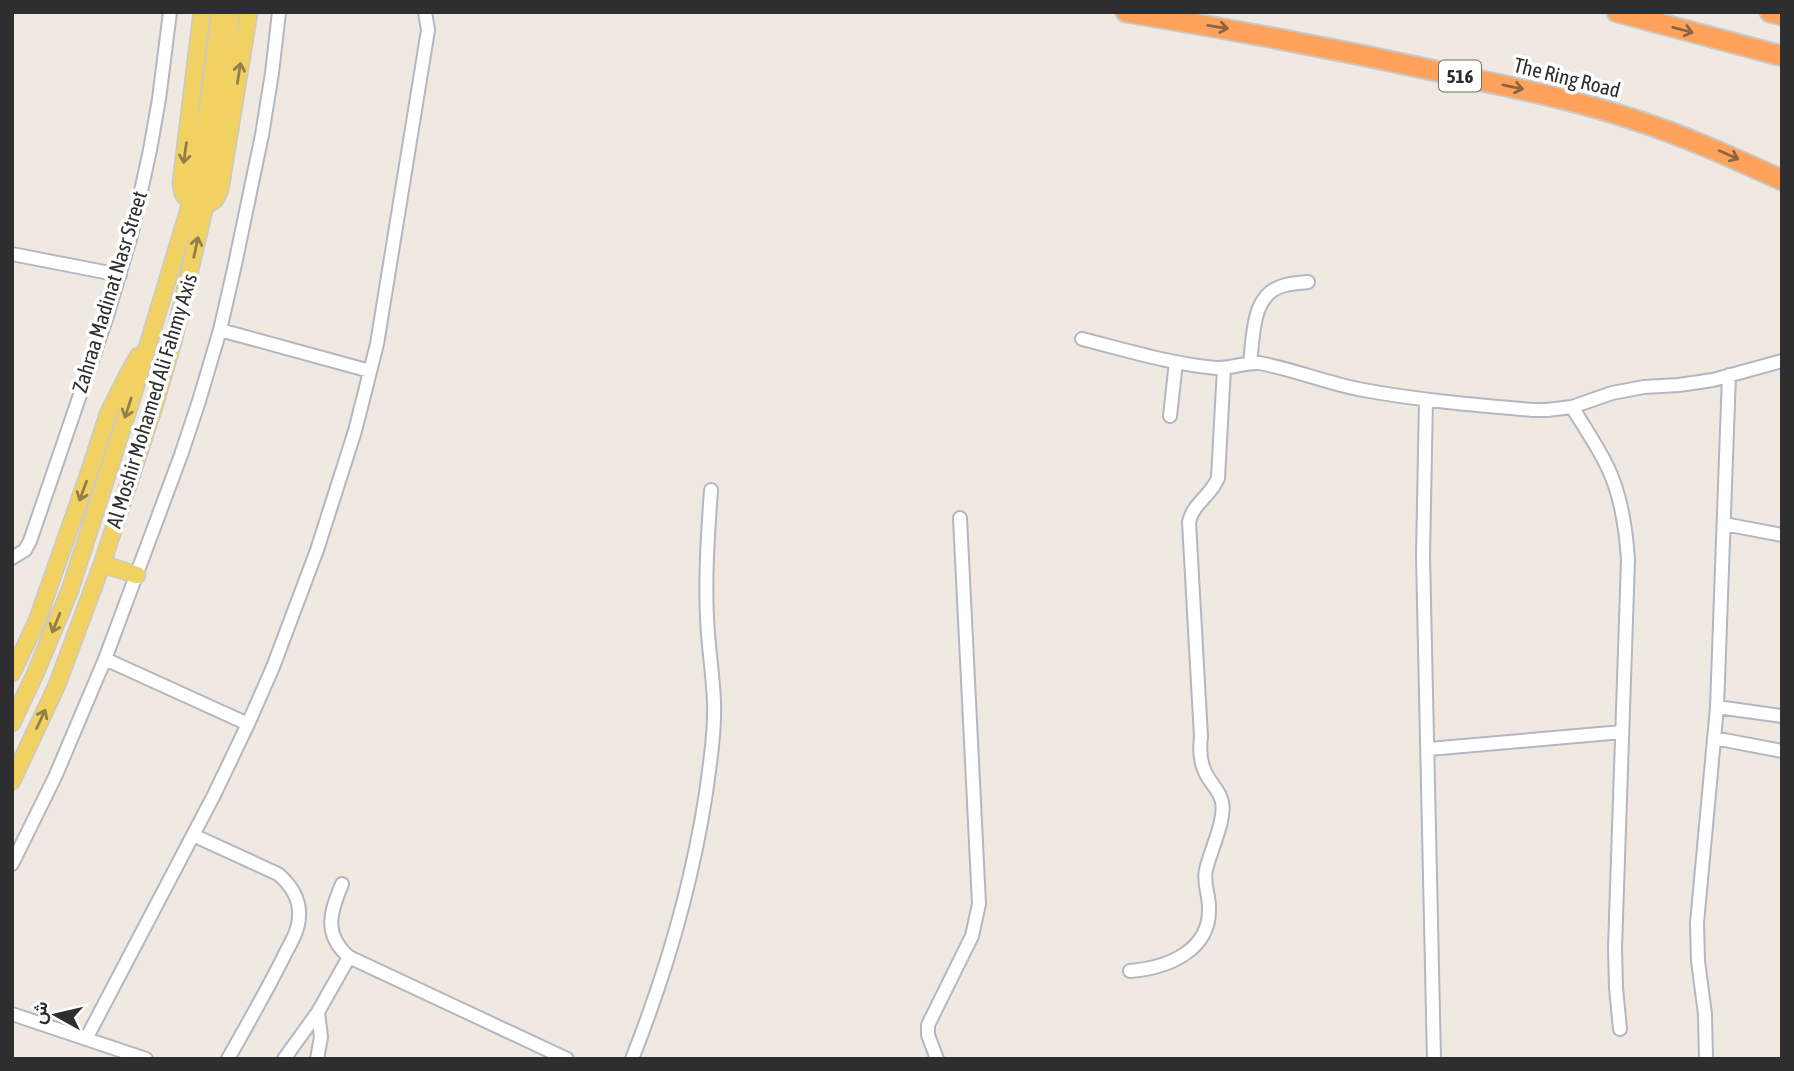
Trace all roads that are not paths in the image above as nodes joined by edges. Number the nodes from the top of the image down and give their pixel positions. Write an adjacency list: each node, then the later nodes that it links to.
1 (170, 12): 16 (street, Zahraa Madinat Nasr Street)
2 (202, 12): 14 (main road, Al Moshir Mohamed Ali Fahmy Axis, one-way to 14)
3 (220, 12): 14 (main road)
4 (232, 12): 14 (main road)
5 (249, 12): 14 (main road, Al Moshir Mohamed Ali Fahmy Axis, one-way to 5)
6 (279, 12): 18 (street)
7 (425, 12): 25 (street)
8 (1126, 12): 13 (highway, The Ring Road / 516, one-way to 13)
9 (1617, 12): 12 (highway, one-way to 12)
10 (1770, 12): 11 (highway)
11 (1782, 15)
12 (1782, 56)
13 (1782, 180)
14 (198, 204): 20 (main road, Al Moshir Mohamed Ali Fahmy Axis); 35 (main road, Al Moshir Mohamed Ali Fahmy Axis, one-way to 14)
15 (12, 254): 16 (street)
16 (120, 275): 34 (street, Zahraa Madinat Nasr Street)
17 (1308, 282): 23 (street)
18 (220, 330): 25 (street); 36 (street)
19 (1083, 339): 22 (street)
20 (149, 340): 38 (main road, one-way to 38); 41 (main road, Al Moshir Mohamed Ali Fahmy Axis, one-way to 41)
21 (1782, 361): 26 (street)
22 (1176, 362): 24 (street); 29 (street)
23 (1250, 362): 24 (street); 27 (street)
24 (1224, 368): 52 (street)
25 (370, 371): 42 (street)
26 (1729, 375): 28 (street); 32 (street)
27 (1426, 400): 28 (street); 45 (street)
28 (1572, 407): 43 (street)
29 (1170, 416)
30 (711, 490): 62 (street)
31 (960, 518): 63 (street)
32 (1724, 524): 33 (street); 39 (street)
33 (1782, 536)
34 (12, 558)
35 (102, 564): 36 (main road); 47 (main road, Al Moshir Mohamed Ali Fahmy Axis, one-way to 35)
36 (137, 575): 37 (street)
37 (106, 659): 42 (street); 49 (street)
38 (12, 673)
39 (1717, 707): 40 (street); 44 (street)
40 (1782, 716)
41 (12, 723)
42 (248, 724): 48 (street)
43 (1622, 732): 45 (street); 55 (street)
44 (1714, 738): 46 (street); 65 (street)
45 (1429, 749): 64 (street)
46 (1782, 751)
47 (12, 781)
48 (193, 835): 56 (street); 58 (street)
49 (12, 864)
50 (342, 884): 51 (street)
51 (349, 957): 53 (street); 61 (street)
52 (1130, 971)
53 (318, 1012): 59 (street); 60 (street)
54 (12, 1014): 56 (street)
55 (1620, 1029)
56 (86, 1040): 57 (street)
57 (146, 1059)
58 (228, 1059)
59 (284, 1059)
60 (317, 1059)
61 (567, 1059)
62 (632, 1059)
63 (937, 1059)
64 (1434, 1059)
65 (1706, 1059)

